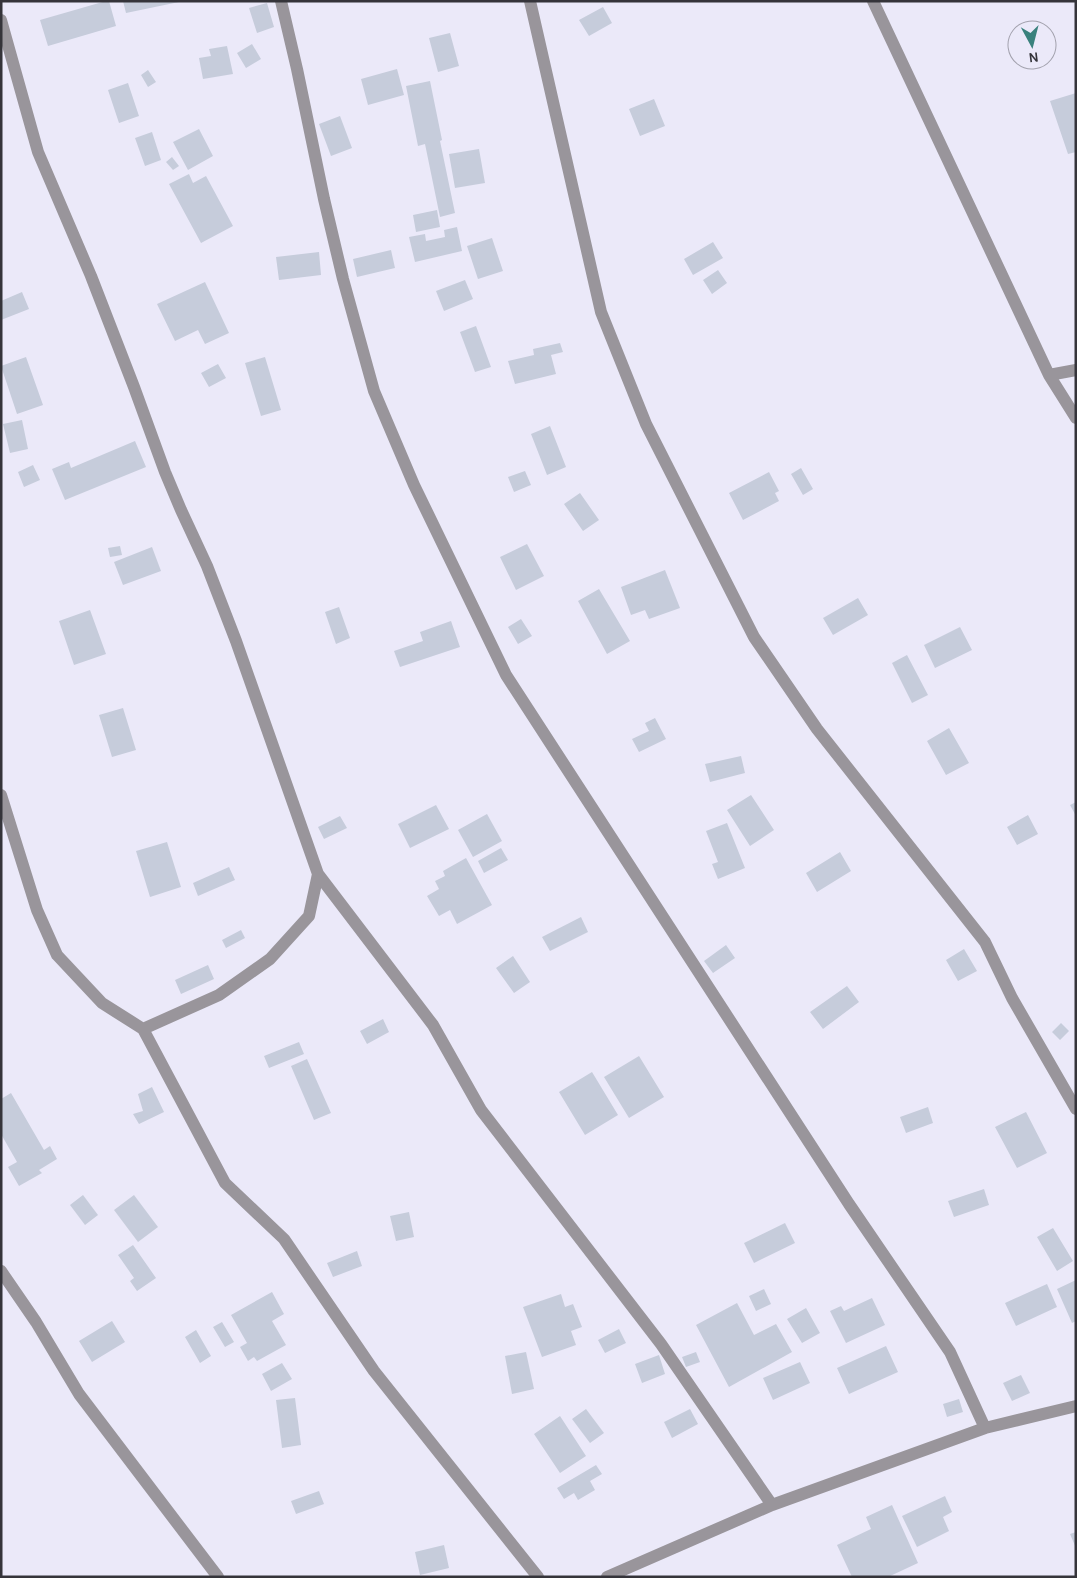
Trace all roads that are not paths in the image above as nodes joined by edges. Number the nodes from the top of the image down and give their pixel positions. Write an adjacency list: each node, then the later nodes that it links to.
1 (281, 1): 14 (street)
2 (530, 1): 11 (street)
3 (873, 1): 6 (street)
4 (1, 20): 9 (street)
5 (1076, 370): 6 (street)
6 (1049, 375): 7 (street)
7 (1076, 418)
8 (1, 795): 10 (street)
9 (318, 874): 10 (street); 15 (street)
10 (143, 1029): 17 (street)
11 (1076, 1109)
12 (1, 1272): 16 (street)
13 (1076, 1406): 14 (street)
14 (985, 1428): 15 (street)
15 (772, 1505): 18 (street)
16 (218, 1577)
17 (538, 1577)
18 (607, 1577)

